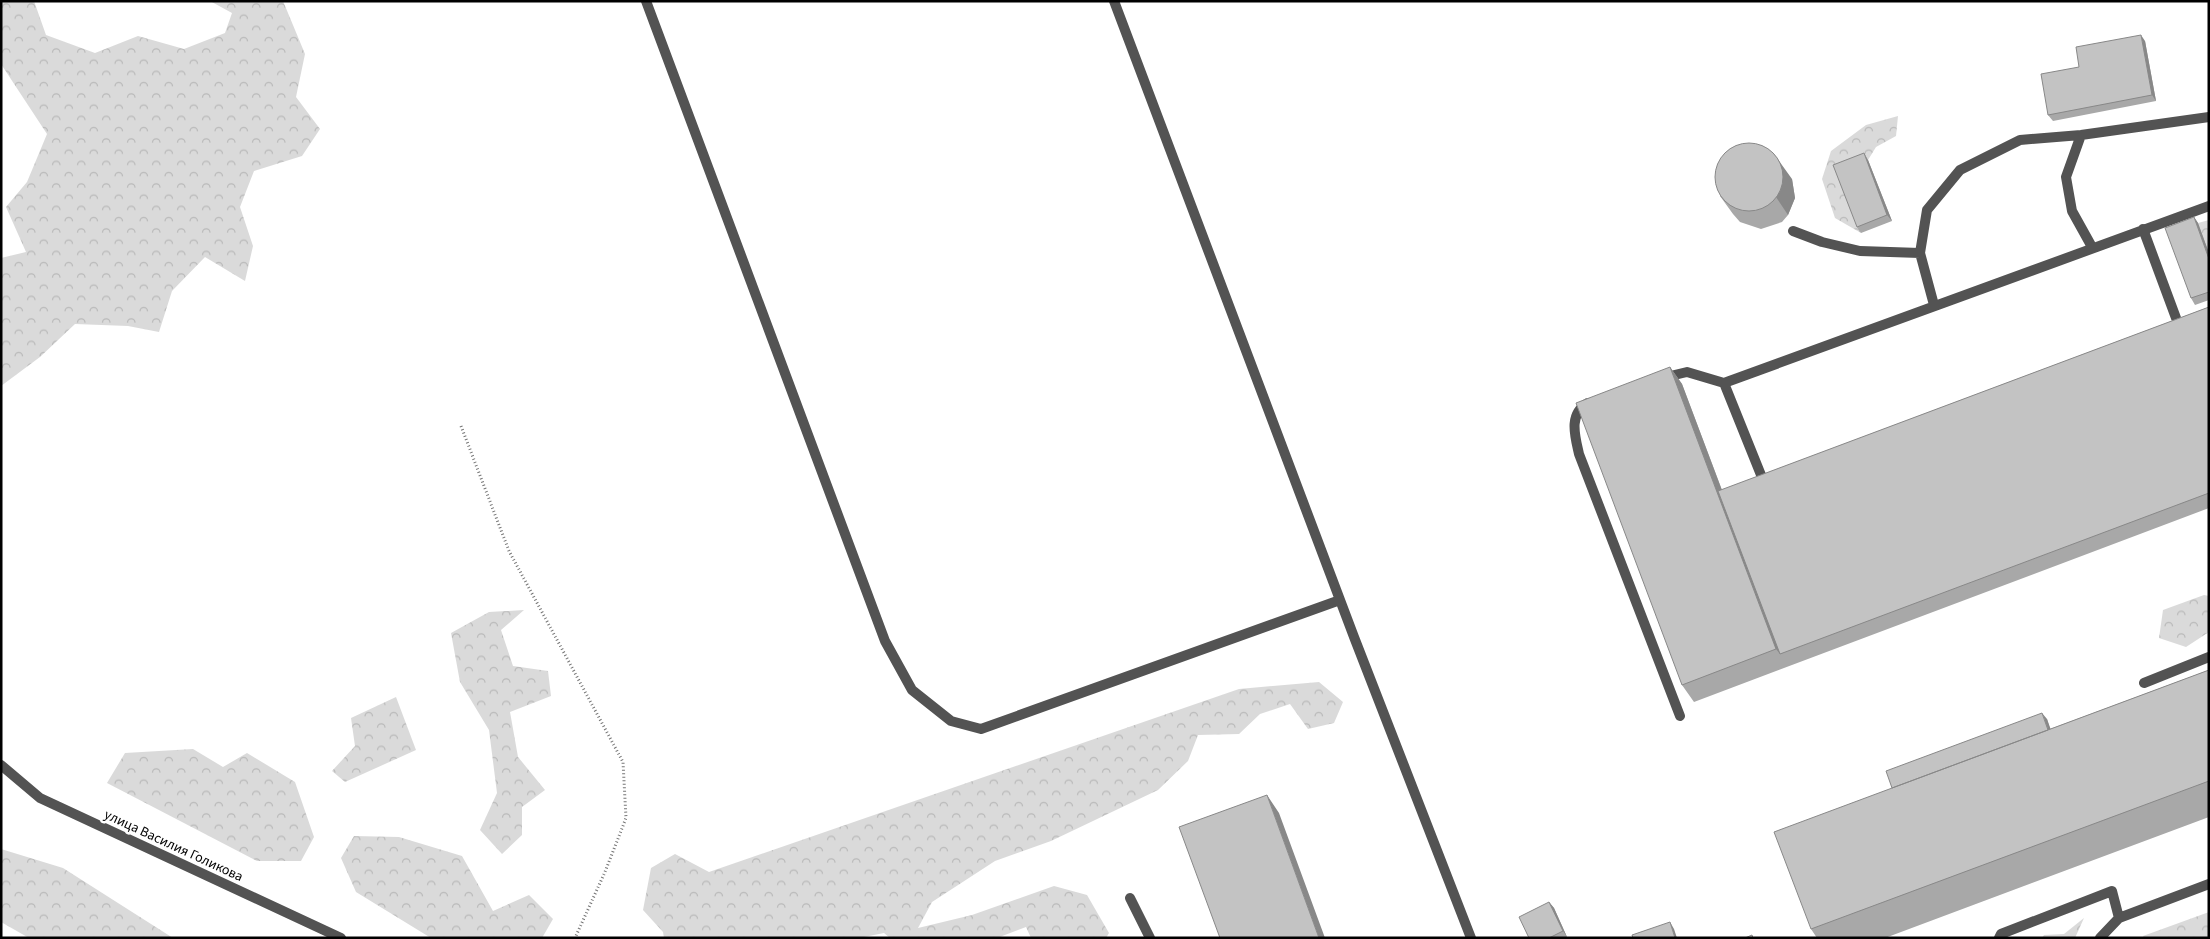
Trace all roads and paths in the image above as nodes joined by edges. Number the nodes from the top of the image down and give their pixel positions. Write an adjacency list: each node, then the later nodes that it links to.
1 (646, 1): 17 (street)
2 (1114, 1): 17 (street)
3 (2209, 117): 4 (street)
4 (2081, 135): 8 (street); 9 (street)
5 (2209, 206): 6 (street)
6 (2142, 229): 8 (street); 11 (street)
7 (1793, 231): 9 (street)
8 (2092, 247): 10 (street)
9 (1920, 253): 10 (street)
10 (1934, 305): 13 (street)
11 (2176, 318)
12 (1649, 381): 13 (street)
13 (1724, 382): 16 (street)
14 (1596, 398): 20 (street)
15 (461, 426): 26 (path)
16 (1762, 475)
17 (1340, 600): 28 (street)
18 (2209, 657): 19 (street)
19 (2144, 683)
20 (1680, 716)
21 (1, 765): 25 (street, улица Василия Голикова)
22 (2209, 884): 24 (street)
23 (1130, 898): 27 (street)
24 (2119, 918): 29 (street); 30 (street)
25 (341, 938)
26 (575, 938)
27 (1150, 938)
28 (1472, 938)
29 (1999, 938)
30 (2100, 938)

